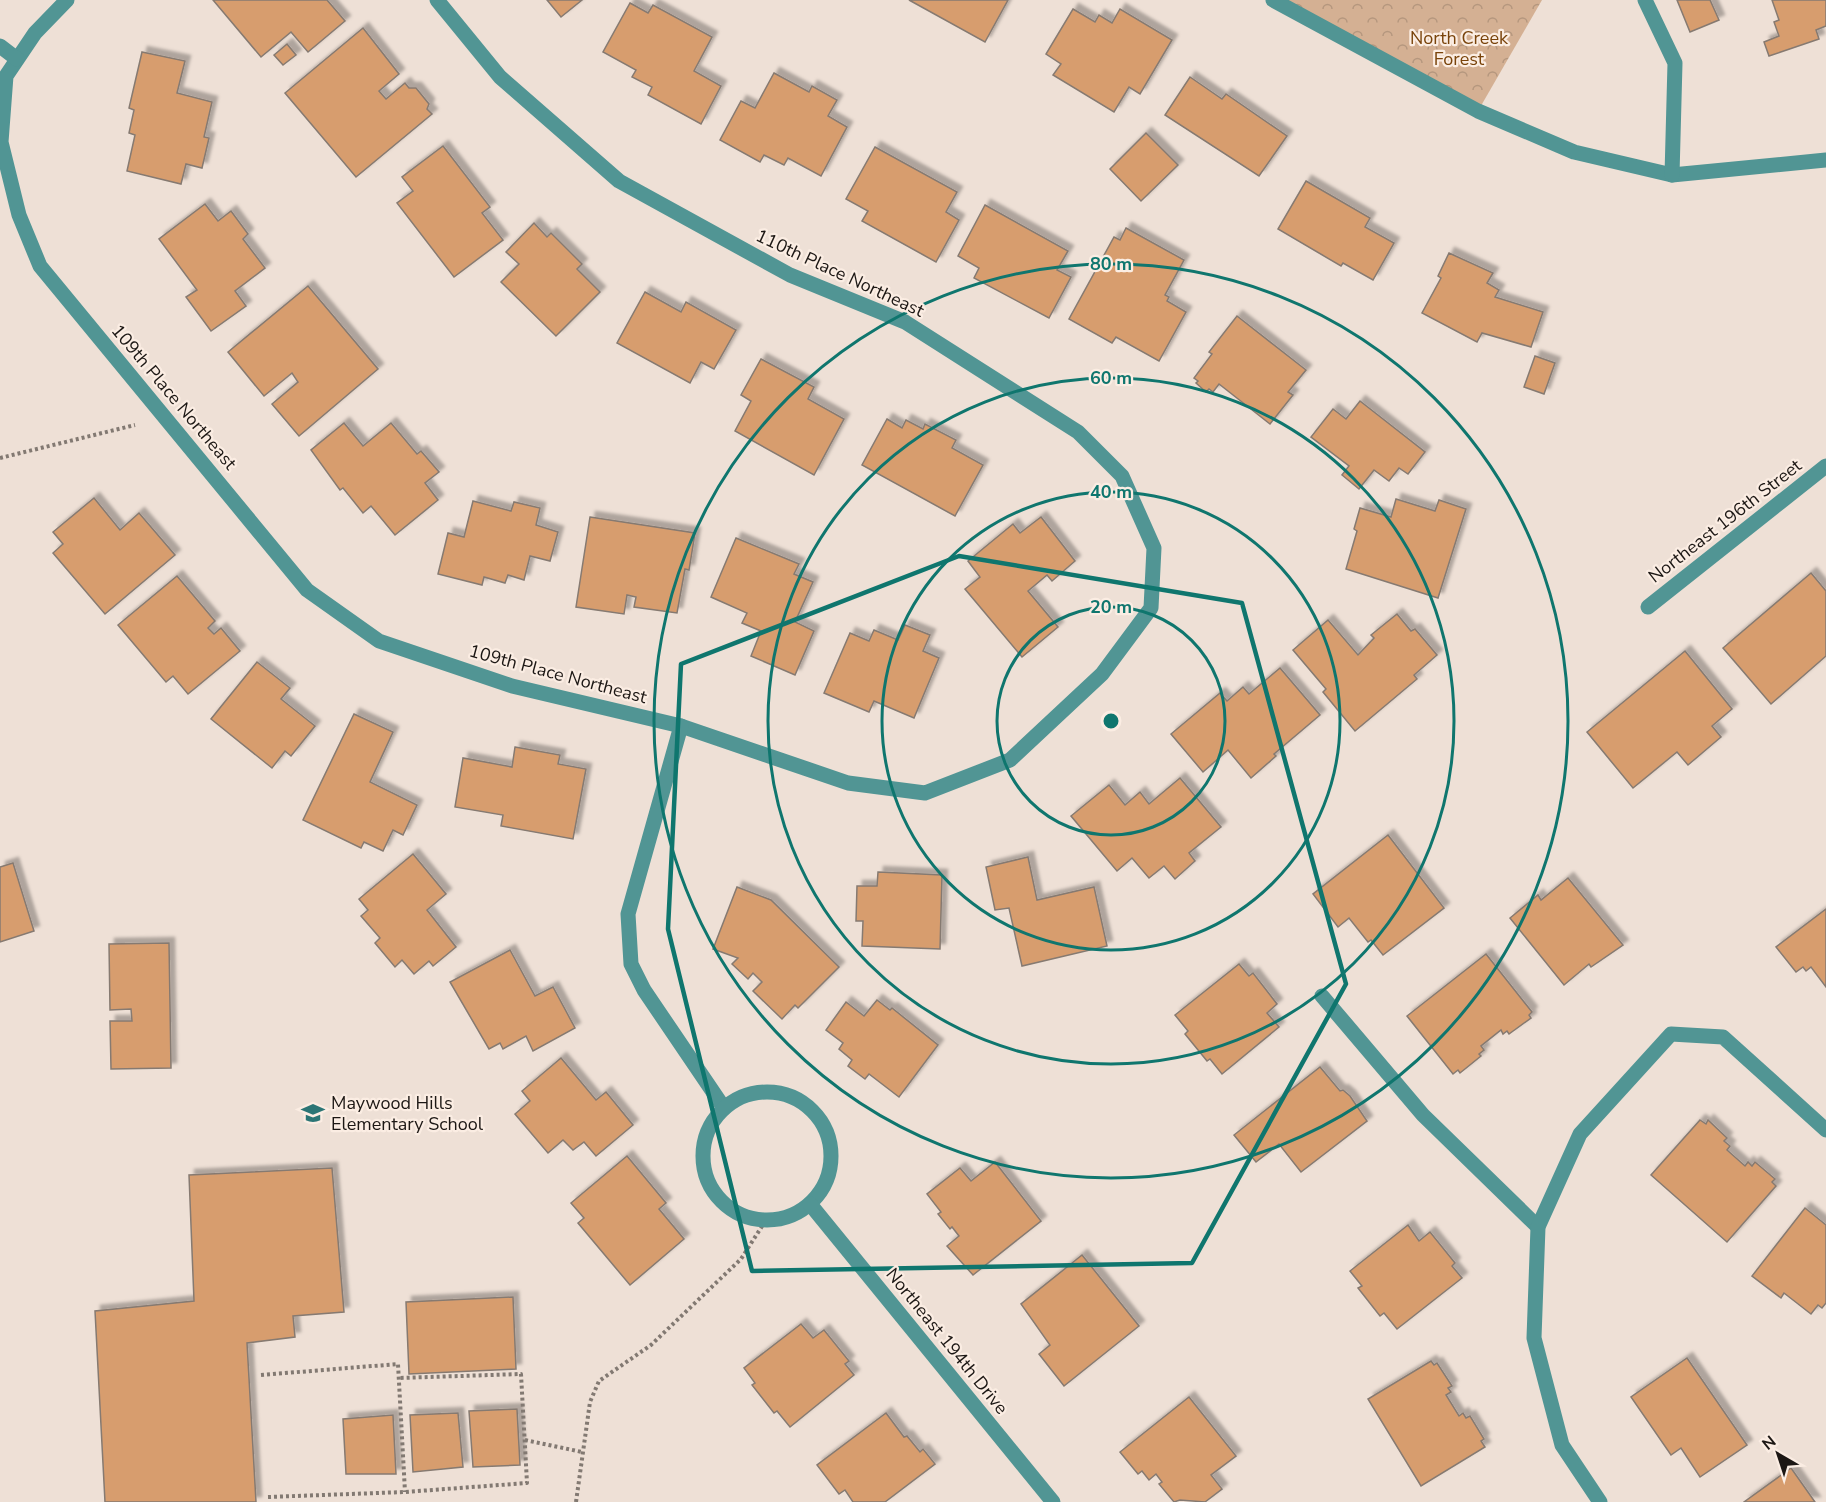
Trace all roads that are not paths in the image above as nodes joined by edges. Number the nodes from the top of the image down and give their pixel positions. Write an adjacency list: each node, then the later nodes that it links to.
1 (67, 0): 6 (street)
2 (437, 0): 11 (street, 110th Place Northeast)
3 (1273, 0): 9 (street)
4 (1645, 0): 9 (street)
5 (0, 46): 6 (street)
6 (17, 59): 7 (street, 109th Place Northeast)
7 (2, 109): 13 (street, 109th Place Northeast)
8 (1826, 160): 9 (street)
9 (1672, 176)
10 (1826, 466): 12 (street, Northeast 196th Street)
11 (1154, 548): 13 (street, 109th Place Northeast)
12 (1648, 607)
13 (681, 726): 15 (street)
14 (1322, 996): 18 (street)
15 (724, 1108): 17 (street); 17 (street)
16 (1826, 1130): 18 (street)
17 (810, 1204): 19 (street, Northeast 194th Drive)
18 (1538, 1227): 20 (street)
19 (1053, 1502)
20 (1600, 1502)

